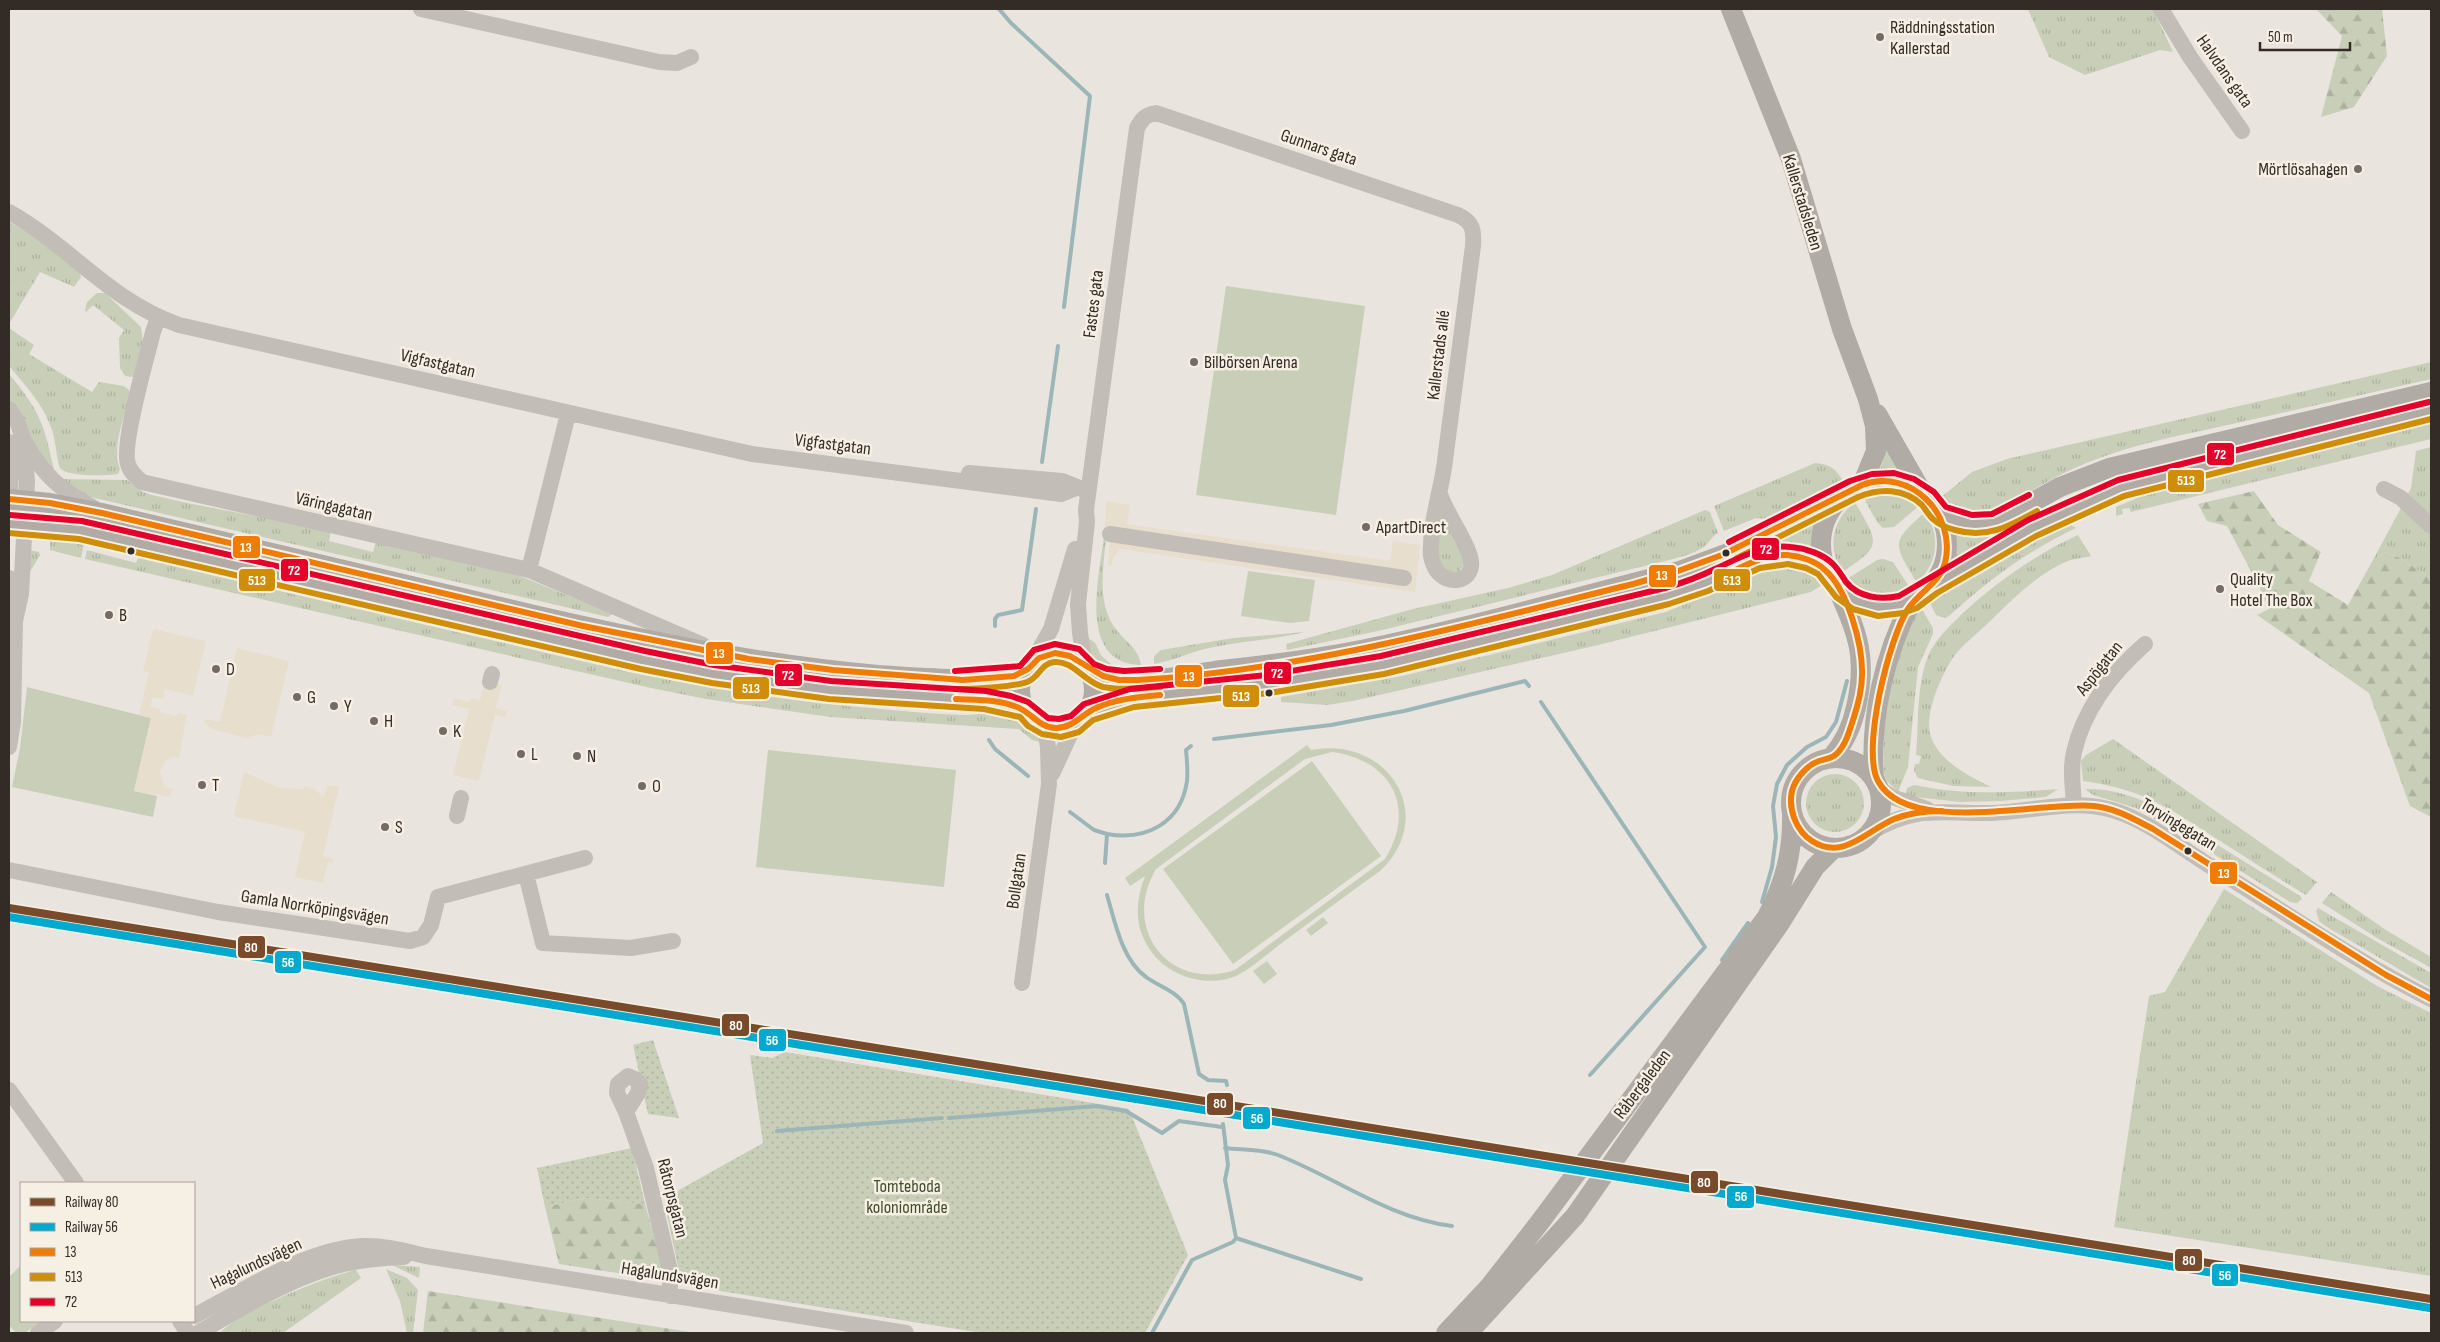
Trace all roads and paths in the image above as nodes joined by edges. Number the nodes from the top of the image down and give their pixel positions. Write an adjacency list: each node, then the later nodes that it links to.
1 (421, 9): 4 (street)
2 (1731, 9): 11 (main road, Kallerstadsleden)
3 (2161, 9): 6 (street, Halvdans gata)
4 (691, 57)
5 (1156, 113): 8 (street, Gunnars gata); 16 (street, Fastes gata)
6 (2242, 131)
7 (9, 212): 9 (street, Vigfastgatan)
8 (1469, 221): 19 (street, Kallerstads allé)
9 (158, 318): 14 (street, Vigfastgatan); 27 (street, Väringagatan)
10 (2431, 392): 24 (main road)
11 (1868, 399): 18 (main road, Kallerstadsleden); 20 (main road, Kallerstadsleden)
12 (9, 409): 15 (street)
13 (2431, 410): 31 (main road)
14 (568, 414): 16 (street, Vigfastgatan); 27 (street)
15 (16, 442): 21 (street); 23 (street)
16 (1082, 489): 22 (street, Fastes gata)
17 (2384, 489): 25 (street)
18 (1854, 490): 20 (main road); 30 (main road); 37 (main road)
19 (1440, 494): 19 (street, Kallerstads allé)
20 (1923, 494): 24 (main road)
21 (14, 510): 23 (main road); 33 (street); 38 (main road)
22 (1086, 510): 36 (street, Fastes gata); 37 (street, Fastes gata)
23 (102, 513): 35 (main road)
24 (1939, 513): 31 (main road)
25 (2431, 526)
26 (1110, 534): 29 (street)
27 (529, 570): 35 (street, Väringagatan)
28 (9, 578): 33 (street)
29 (1404, 578)
30 (1832, 578): 32 (main road); 39 (main road); 42 (main road)
31 (1932, 586): 32 (main road)
32 (1912, 601): 43 (main road)
33 (15, 621): 41 (street)
34 (2145, 644): 46 (street, Aspögatan)
35 (728, 656): 36 (main road)
36 (1034, 664): 37 (main road); 38 (main road)
37 (1087, 668): 39 (main road)
38 (1025, 710): 40 (main road)
39 (1081, 718): 40 (main road); 44 (street, Bollgatan)
40 (1045, 726): 44 (street, Bollgatan)
41 (9, 747)
42 (1831, 758): 43 (main road); 48 (main road)
43 (1876, 783): 47 (street, Torvingegatan); 50 (main road)
44 (1049, 784): 56 (street, Bollgatan)
45 (461, 798): 49 (street)
46 (2074, 805): 47 (street, Torvingegatan); 57 (street, Torvingegatan)
47 (1932, 811): 50 (street, Torvingegatan)
48 (1792, 813): 51 (main road); 69 (main road, Råbergaleden)
49 (457, 816)
50 (1871, 832): 51 (main road)
51 (1834, 848): 70 (main road, Råbergaleden)
52 (585, 858): 54 (street, Gamla Norrköpingsvägen)
53 (9, 870): 54 (street, Gamla Norrköpingsvägen)
54 (526, 874): 55 (street)
55 (673, 941)
56 (1022, 983)
57 (2431, 998)
58 (9, 1090): 60 (street)
59 (626, 1112): 62 (street, Råtorpsgatan)
60 (75, 1182)
61 (426, 1256): 62 (street, Hagalundsvägen); 63 (street, Hagalundsvägen); 67 (street, Hagalundsvägen)
62 (670, 1296): 65 (street, Hagalundsvägen)
63 (195, 1318)
64 (54, 1322): 66 (street)
65 (854, 1330): 68 (street, Hagalundsvägen)
66 (38, 1333)
67 (198, 1333)
68 (906, 1333)
69 (1446, 1333)
70 (1468, 1333)

